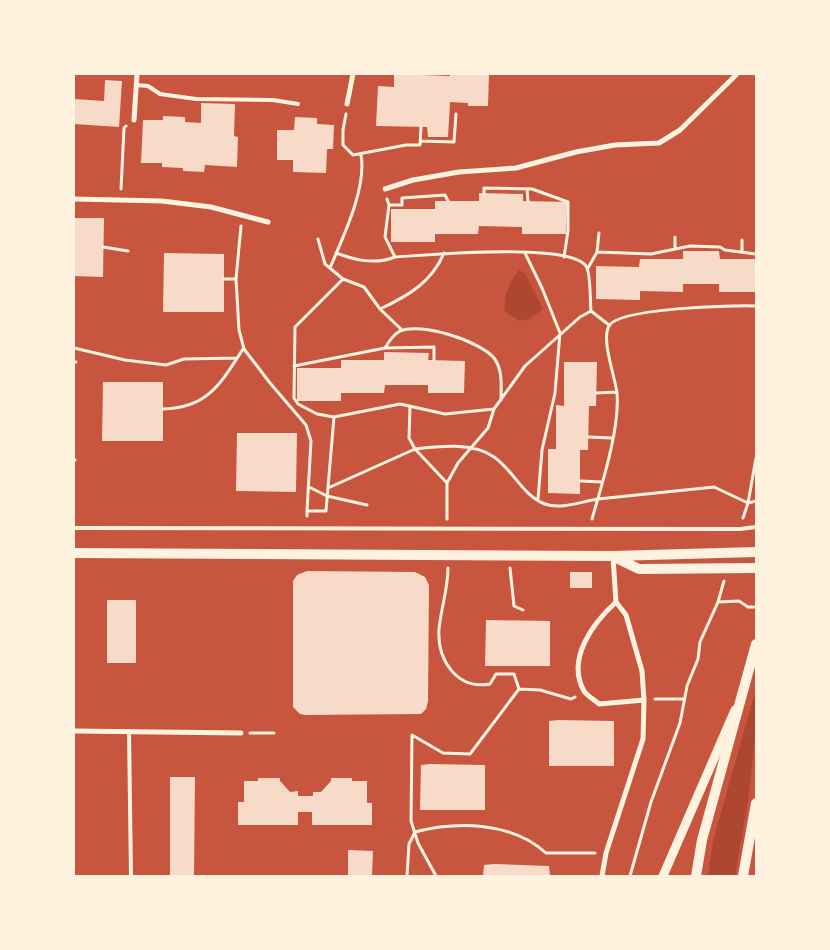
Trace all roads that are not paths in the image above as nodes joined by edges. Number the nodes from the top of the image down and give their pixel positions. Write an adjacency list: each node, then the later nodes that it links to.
1 (137, 74): 4 (street)
2 (352, 74): 6 (street)
3 (737, 74): 8 (street)
4 (136, 85): 5 (lane); 7 (street)
5 (298, 104)
6 (347, 104)
7 (134, 120)
8 (384, 190)
9 (74, 198): 10 (street)
10 (268, 222)
11 (74, 528): 12 (lane)
12 (756, 528)
13 (756, 552): 15 (main road)
14 (74, 553): 15 (main road)
15 (613, 556): 16 (main road); 17 (street)
16 (756, 568)
17 (616, 602): 20 (street); 20 (street)
18 (756, 644): 19 (main road)
19 (743, 691): 27 (street); 28 (main road)
20 (644, 700): 26 (street)
21 (74, 731): 22 (street)
22 (129, 731): 23 (street); 25 (lane)
23 (241, 733)
24 (756, 803): 29 (main road)
25 (130, 876)
26 (602, 876)
27 (663, 876)
28 (696, 876)
29 (743, 876)

